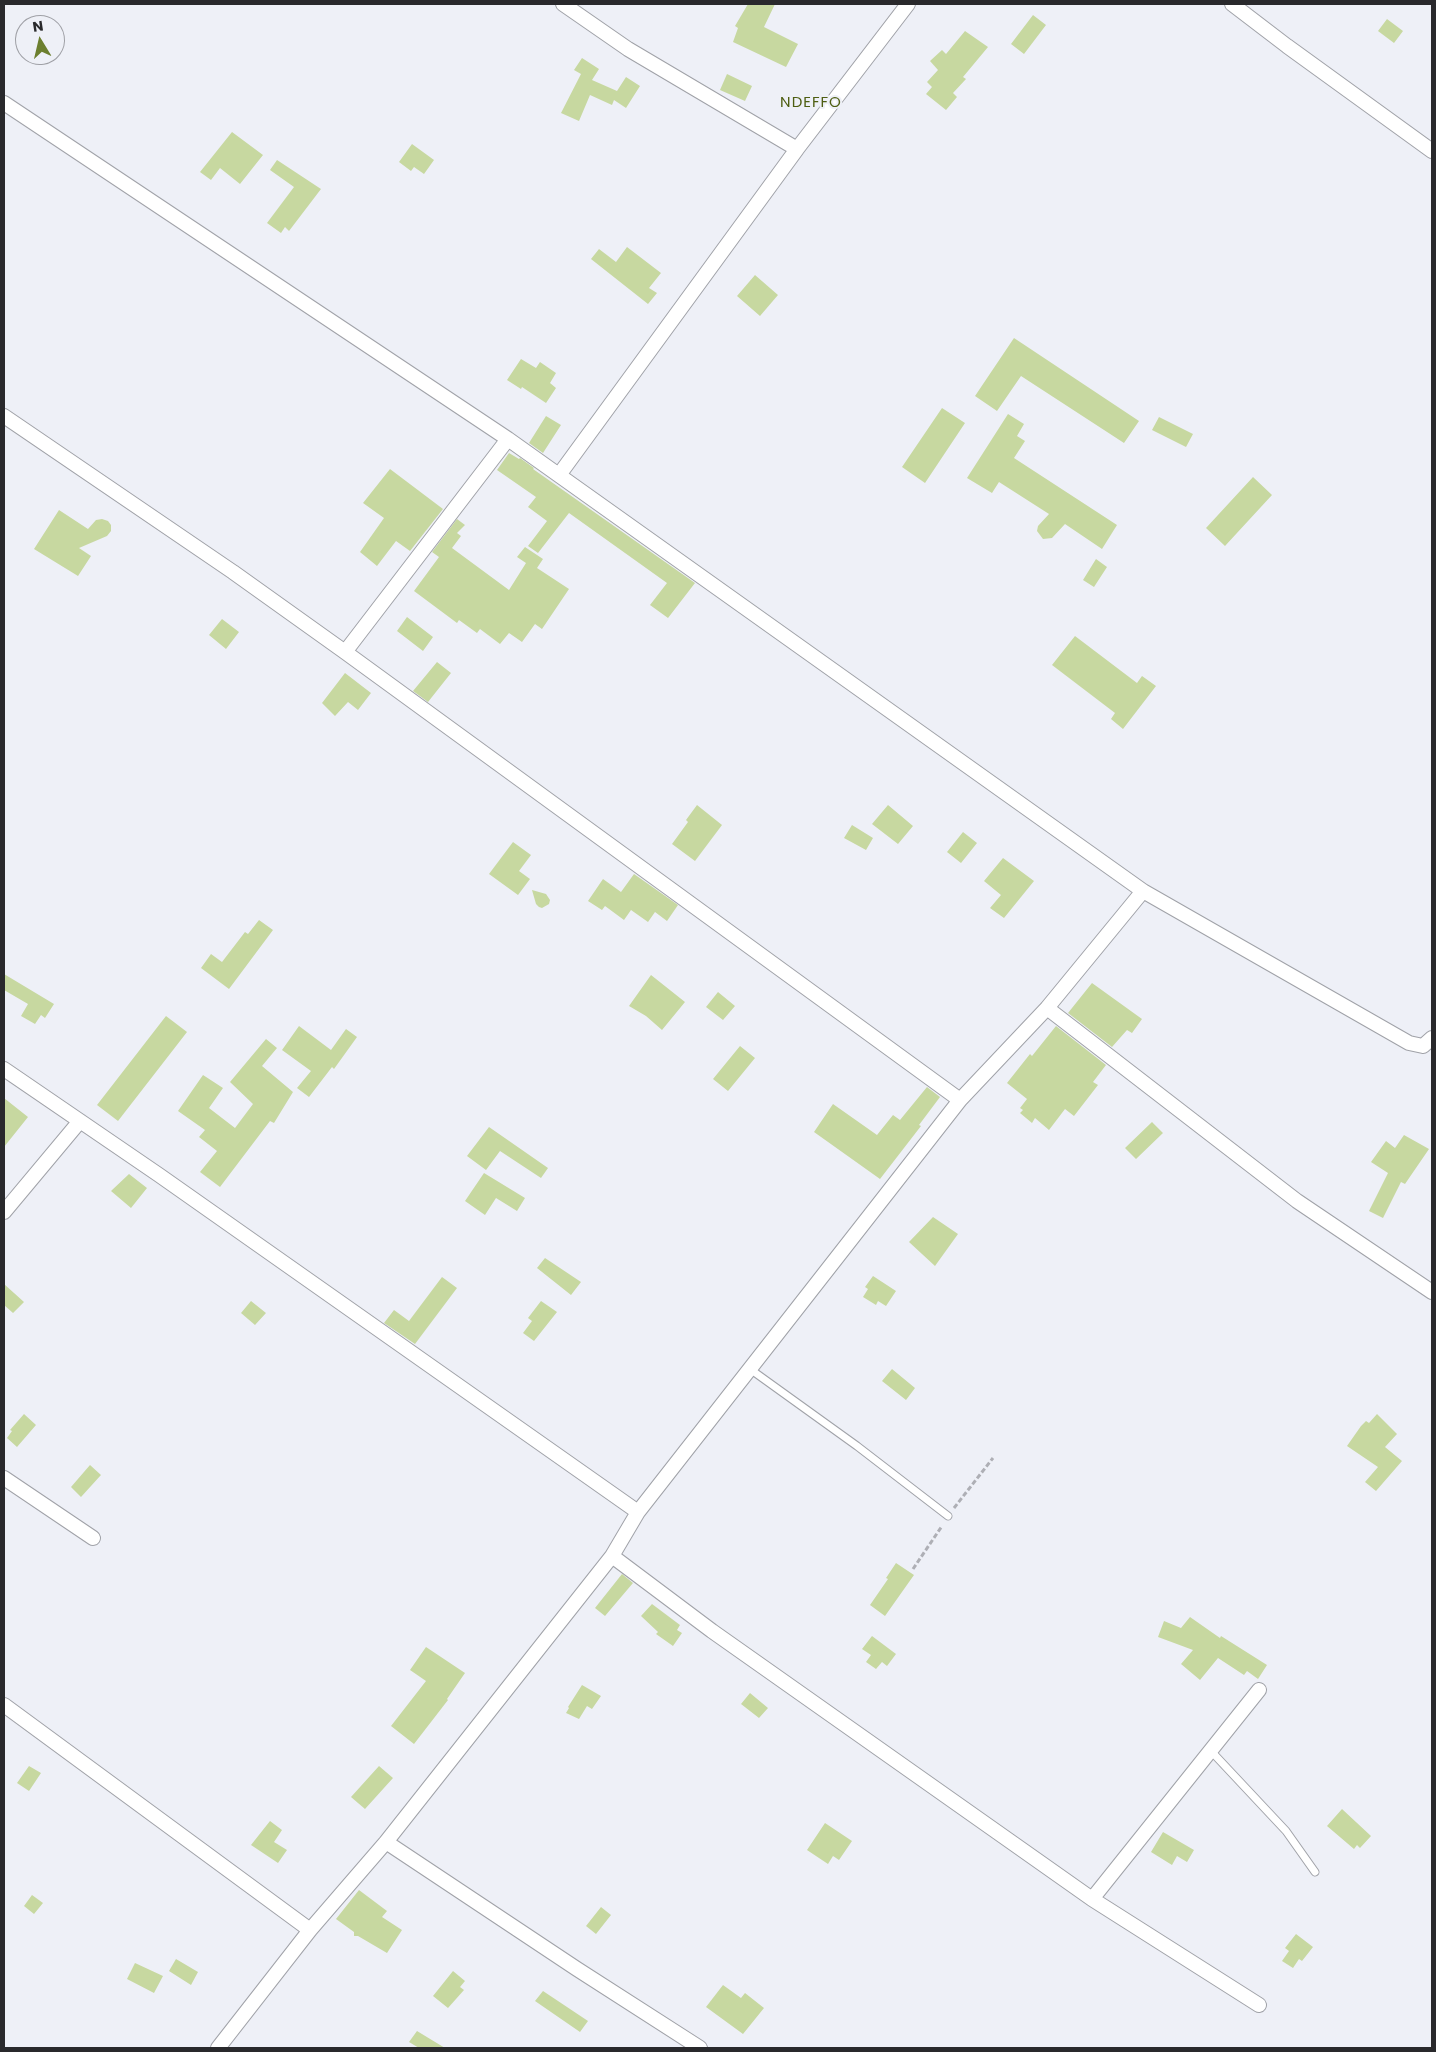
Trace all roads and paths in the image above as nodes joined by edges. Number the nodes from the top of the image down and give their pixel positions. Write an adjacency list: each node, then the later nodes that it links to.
1 (563, 4): 5 (street)
2 (908, 4): 5 (street)
3 (1232, 4): 6 (street)
4 (4, 103): 8 (street)
5 (797, 149): 9 (street)
6 (1432, 151)
7 (4, 416): 10 (street)
8 (508, 439): 9 (street); 10 (street)
9 (559, 475): 11 (street)
10 (345, 652): 15 (street)
11 (1143, 891): 12 (street); 13 (street)
12 (1047, 1008): 15 (street); 18 (street)
13 (1432, 1038)
14 (4, 1069): 16 (street)
15 (960, 1100): 19 (street)
16 (80, 1121): 17 (street); 21 (street)
17 (4, 1212)
18 (1432, 1292)
19 (750, 1369): 21 (street); 22 (lane)
20 (4, 1478): 23 (street)
21 (638, 1512): 24 (street)
22 (948, 1516)
23 (93, 1538)
24 (612, 1556): 28 (street); 30 (street)
25 (1259, 1690): 27 (street)
26 (4, 1705): 31 (street)
27 (1211, 1751): 29 (lane); 30 (street)
28 (386, 1842): 31 (street); 34 (street)
29 (1315, 1872)
30 (1092, 1899): 32 (street)
31 (310, 1930): 33 (street)
32 (1259, 2005)
33 (218, 2048)
34 (700, 2048)

